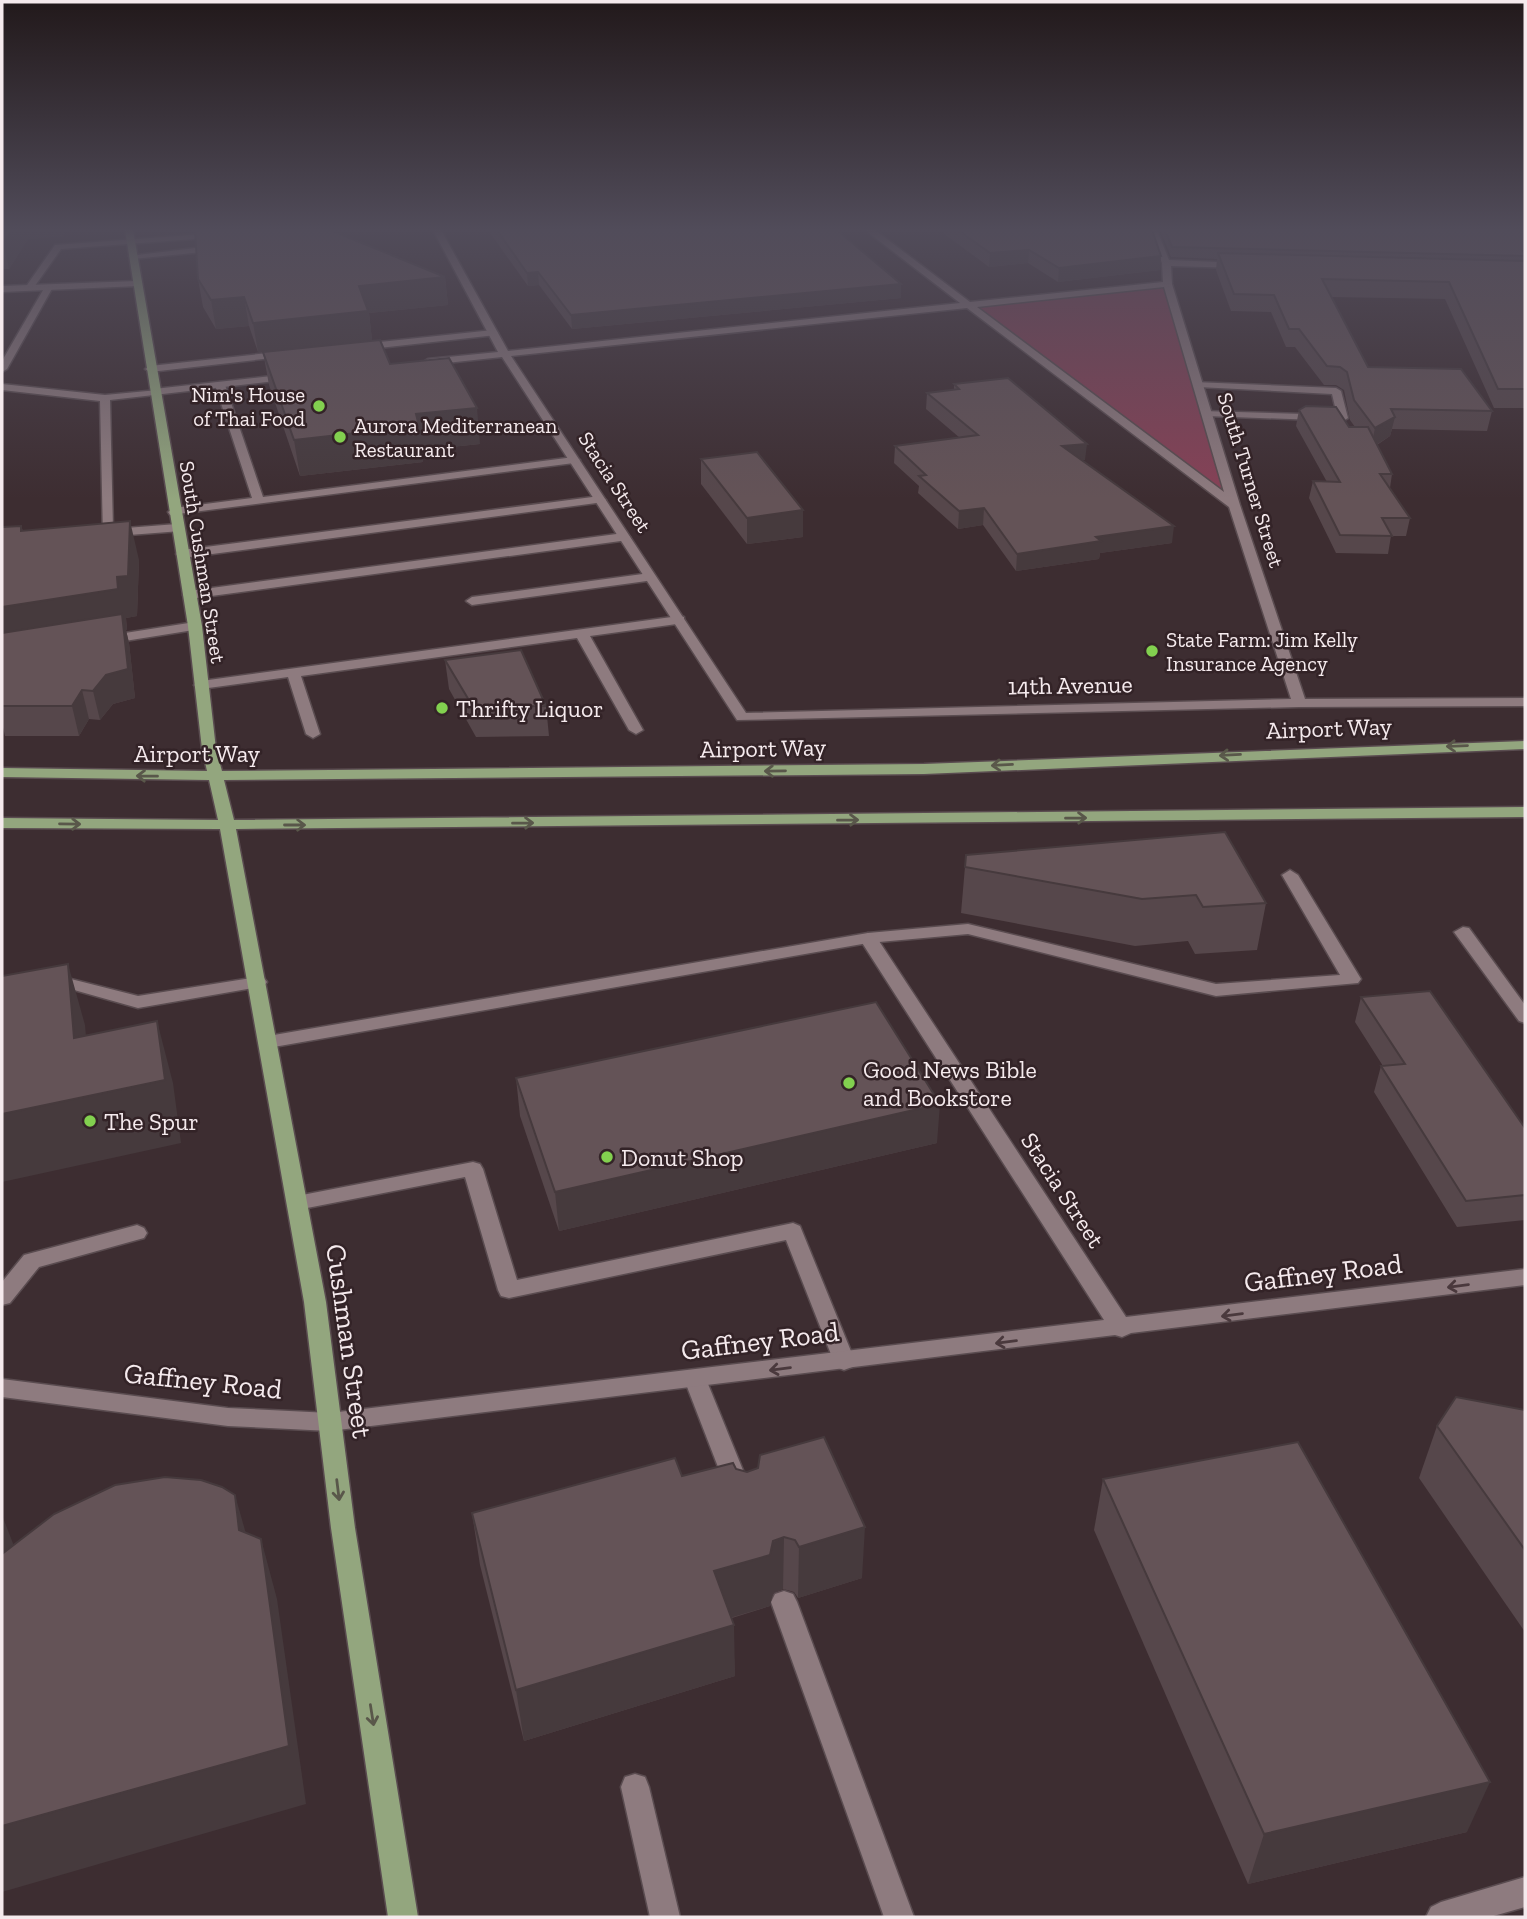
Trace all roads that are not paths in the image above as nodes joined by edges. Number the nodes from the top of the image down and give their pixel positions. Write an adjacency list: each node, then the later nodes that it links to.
1 (30, 320): 12 (street)
2 (142, 320): 13 (main road, South Cushman Street)
3 (486, 320): 7 (street, Stacia Street)
4 (827, 320): 10 (street)
5 (986, 320): 24 (street)
6 (1179, 320): 15 (street, South Turner Street)
7 (493, 333): 8 (street); 10 (street, Stacia Street)
8 (356, 347)
9 (301, 353): 13 (street)
10 (504, 353): 11 (street); 21 (street, Stacia Street)
11 (409, 364)
12 (2, 369)
13 (150, 369): 18 (main road, South Cushman Street)
14 (301, 376): 16 (street)
15 (1198, 384): 20 (street, South Turner Street); 20 (street)
16 (220, 385): 18 (street); 23 (street)
17 (2, 387): 19 (street)
18 (154, 392): 19 (street); 25 (main road, South Cushman Street)
19 (106, 398): 26 (street)
20 (1206, 413): 24 (street, South Turner Street)
21 (574, 460): 22 (street, Stacia Street); 23 (street)
22 (600, 500): 27 (street, Stacia Street); 28 (street)
23 (259, 501): 25 (street)
24 (1234, 505): 39 (street, South Turner Street)
25 (174, 512): 26 (main road, South Cushman Street)
26 (177, 528): 28 (main road, South Cushman Street)
27 (624, 537): 29 (street, Stacia Street); 30 (street)
28 (182, 554): 30 (main road, South Cushman Street)
29 (650, 577): 31 (street); 32 (street, Stacia Street)
30 (189, 595): 33 (main road, South Cushman Street)
31 (472, 601)
32 (679, 620): 34 (street); 40 (street, Stacia Street)
33 (195, 626): 35 (street); 37 (main road, South Cushman Street)
34 (581, 633): 36 (street); 41 (street)
35 (84, 643)
36 (293, 672): 37 (street); 42 (street)
37 (201, 685): 45 (main road, South Cushman Street)
38 (1525, 702): 39 (street, 14th Avenue)
39 (1298, 703): 40 (street, 14th Avenue)
40 (743, 717)
41 (636, 730)
42 (313, 734)
43 (1525, 744): 45 (main road, Airport Way, one-way to 45)
44 (2, 773): 45 (main road, Airport Way, one-way to 44)
45 (216, 776): 48 (main road, Cushman Street)
46 (1525, 812): 48 (main road, one-way to 46)
47 (2, 823): 48 (main road, one-way to 48)
48 (227, 825): 52 (main road, Cushman Street)
49 (1290, 875): 51 (street)
50 (1463, 932): 54 (street)
51 (868, 939): 55 (street); 60 (street, Stacia Street)
52 (258, 982): 53 (street); 55 (main road, Cushman Street)
53 (28, 990)
54 (1525, 1017)
55 (268, 1042): 56 (main road, Cushman Street)
56 (297, 1203): 61 (street); 64 (main road, Cushman Street)
57 (137, 1233): 59 (street)
58 (1525, 1277): 60 (street, Gaffney Road, one-way to 60)
59 (2, 1297)
60 (1122, 1328): 61 (street, Gaffney Road, one-way to 61)
61 (844, 1361): 62 (street, Gaffney Road, one-way to 62)
62 (695, 1379): 64 (street, Gaffney Road); 65 (street)
63 (2, 1388): 64 (street, Gaffney Road)
64 (330, 1422): 69 (main road, Cushman Street, one-way to 69)
65 (747, 1511)
66 (784, 1602): 71 (street)
67 (635, 1787): 70 (street)
68 (1525, 1892): 72 (street)
69 (403, 1917)
70 (665, 1917)
71 (899, 1917)
72 (1441, 1917)

